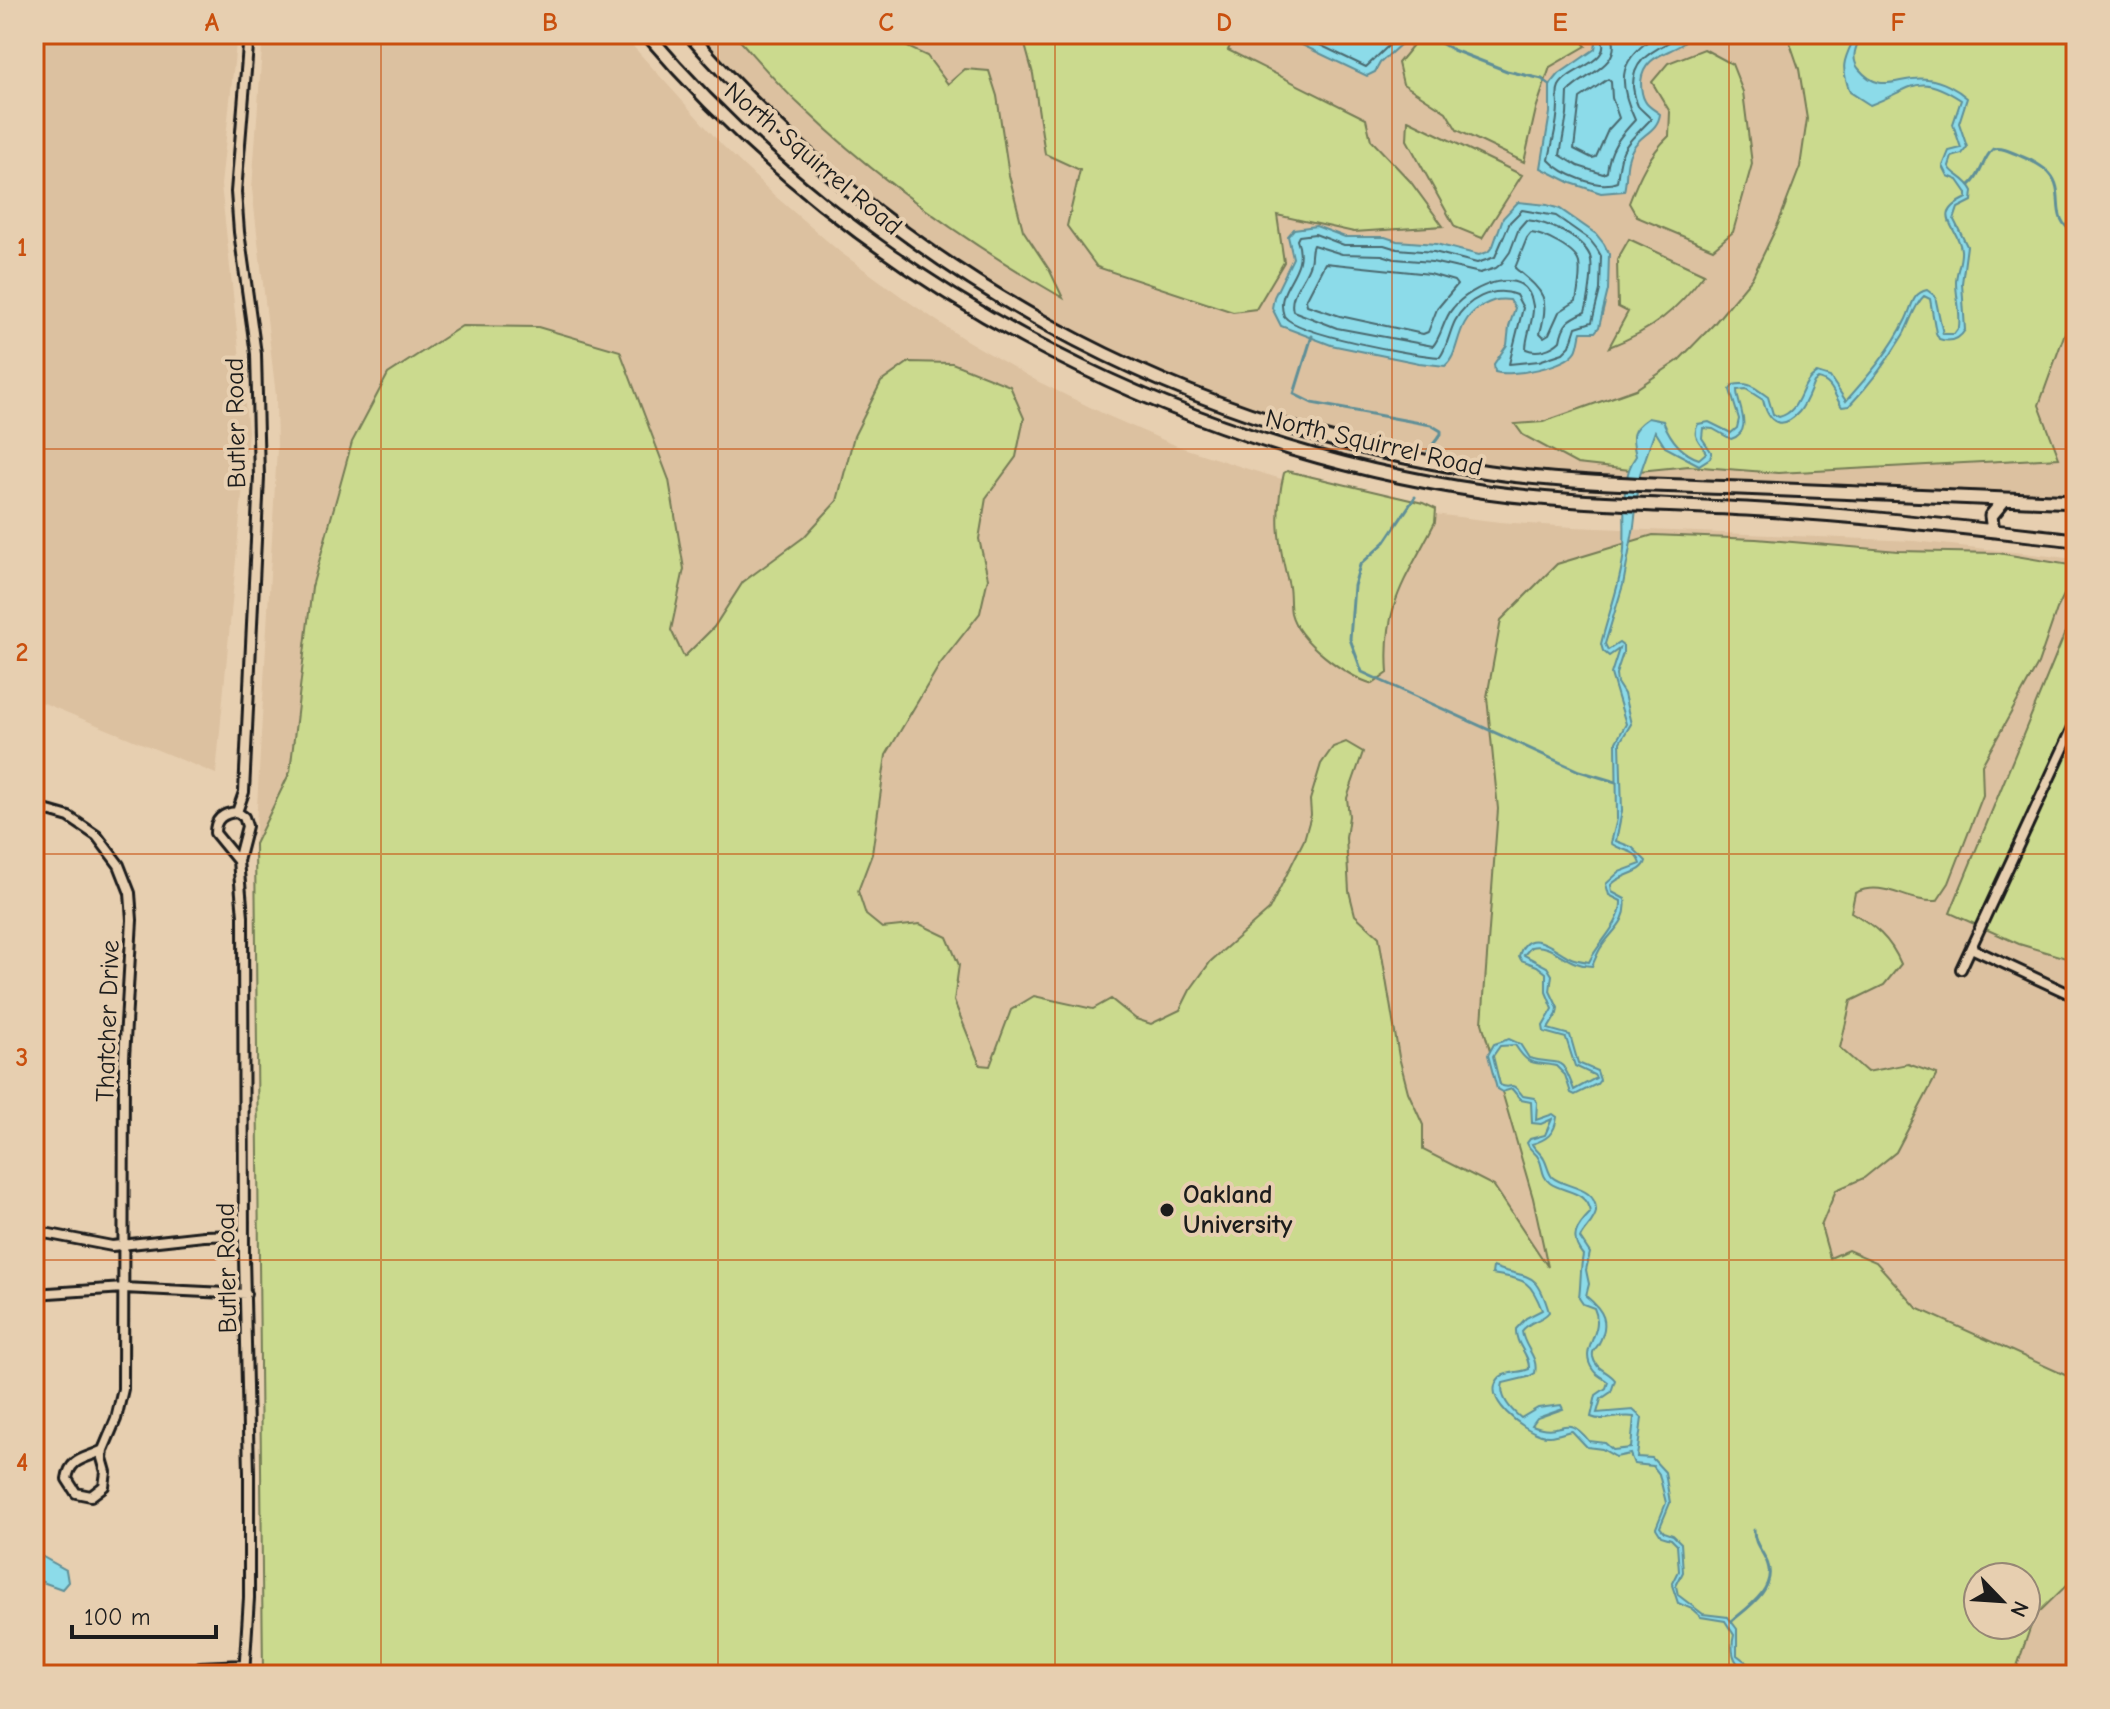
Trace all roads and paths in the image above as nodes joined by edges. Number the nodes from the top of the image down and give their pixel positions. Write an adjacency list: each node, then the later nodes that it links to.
1 (249, 34): 10 (street, Butler Road)
2 (647, 34): 6 (main road, North Squirrel Road)
3 (689, 34): 4 (main road, North Squirrel Road)
4 (2005, 499): 5 (main road, North Squirrel Road); 6 (main road)
5 (2076, 502)
6 (1993, 531): 7 (main road, North Squirrel Road)
7 (2076, 540)
8 (2076, 721): 12 (street)
9 (34, 807): 17 (street, Thatcher Drive)
10 (237, 812): 11 (street, Butler Road); 11 (street, Butler Road)
11 (238, 861): 16 (street, Butler Road)
12 (1971, 948): 13 (street); 14 (street)
13 (1961, 969)
14 (2076, 997)
15 (34, 1231): 17 (street)
16 (244, 1235): 17 (street); 20 (street, Butler Road)
17 (124, 1246): 18 (street, Thatcher Drive)
18 (124, 1288): 19 (street); 20 (street); 21 (street, Thatcher Drive)
19 (34, 1294)
20 (246, 1294): 22 (street, Butler Road)
21 (103, 1450): 21 (street, Thatcher Drive)
22 (244, 1665): 23 (street); 24 (street, Butler Road)
23 (191, 1675)
24 (244, 1675)

